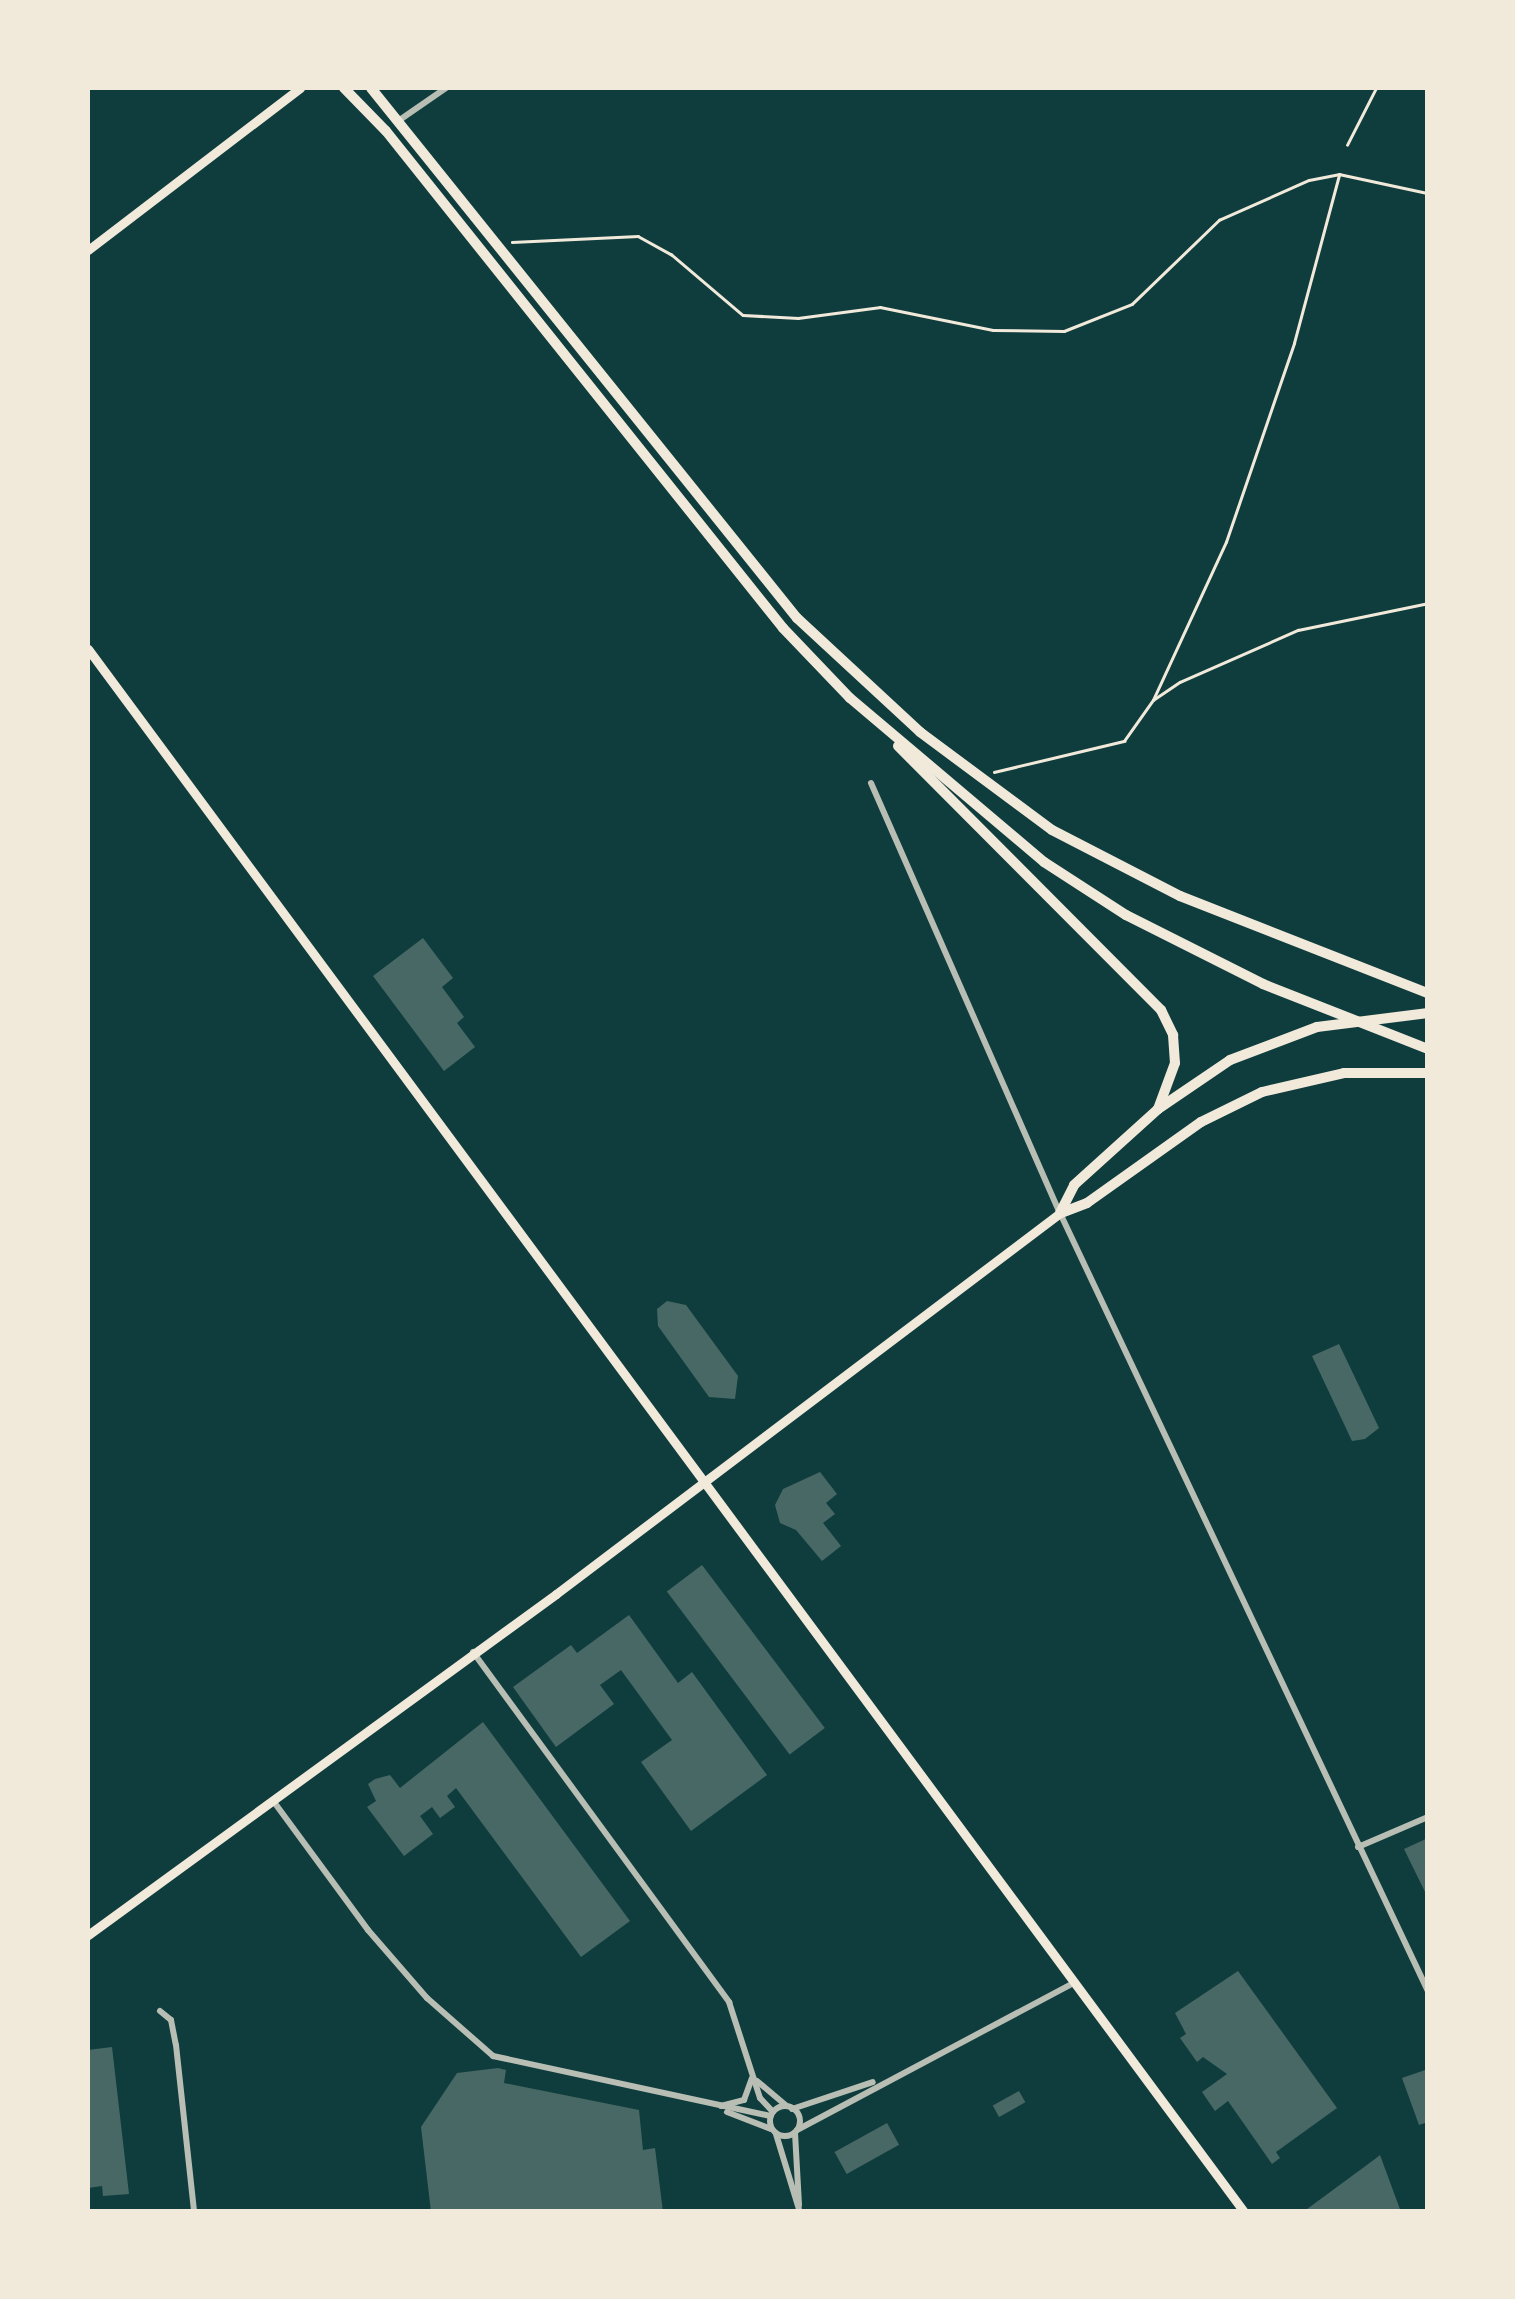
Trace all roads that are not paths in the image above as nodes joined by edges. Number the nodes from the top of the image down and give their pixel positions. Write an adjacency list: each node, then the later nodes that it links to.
1 (300, 88): 6 (main road)
2 (344, 88): 8 (highway)
3 (370, 88): 5 (highway)
4 (446, 88): 5 (street)
5 (406, 115): 10 (highway)
6 (88, 250)
7 (88, 649): 16 (main road)
8 (850, 698): 12 (highway); 14 (highway)
9 (871, 783): 15 (street)
10 (1428, 993)
11 (1428, 1013): 14 (highway)
12 (1428, 1049)
13 (1428, 1073): 15 (highway)
14 (1158, 1109): 15 (highway)
15 (1060, 1214): 16 (main road); 20 (street)
16 (706, 1482): 17 (main road); 22 (main road)
17 (473, 1651): 18 (main road); 25 (street)
18 (274, 1802): 21 (main road); 27 (street)
19 (1428, 1817): 20 (street)
20 (1358, 1847): 23 (street)
21 (88, 1934)
22 (1073, 1983): 26 (street); 34 (main road)
23 (1428, 1991)
24 (160, 2011): 33 (street)
25 (752, 2077): 27 (street); 28 (street); 29 (street)
26 (879, 2081): 28 (street); 31 (street)
27 (717, 2107): 29 (street); 30 (street)
28 (791, 2108): 29 (street); 31 (street)
29 (772, 2114): 30 (street)
30 (774, 2131): 31 (street); 32 (street)
31 (796, 2131): 32 (street)
32 (799, 2210)
33 (194, 2212)
34 (1244, 2212)

